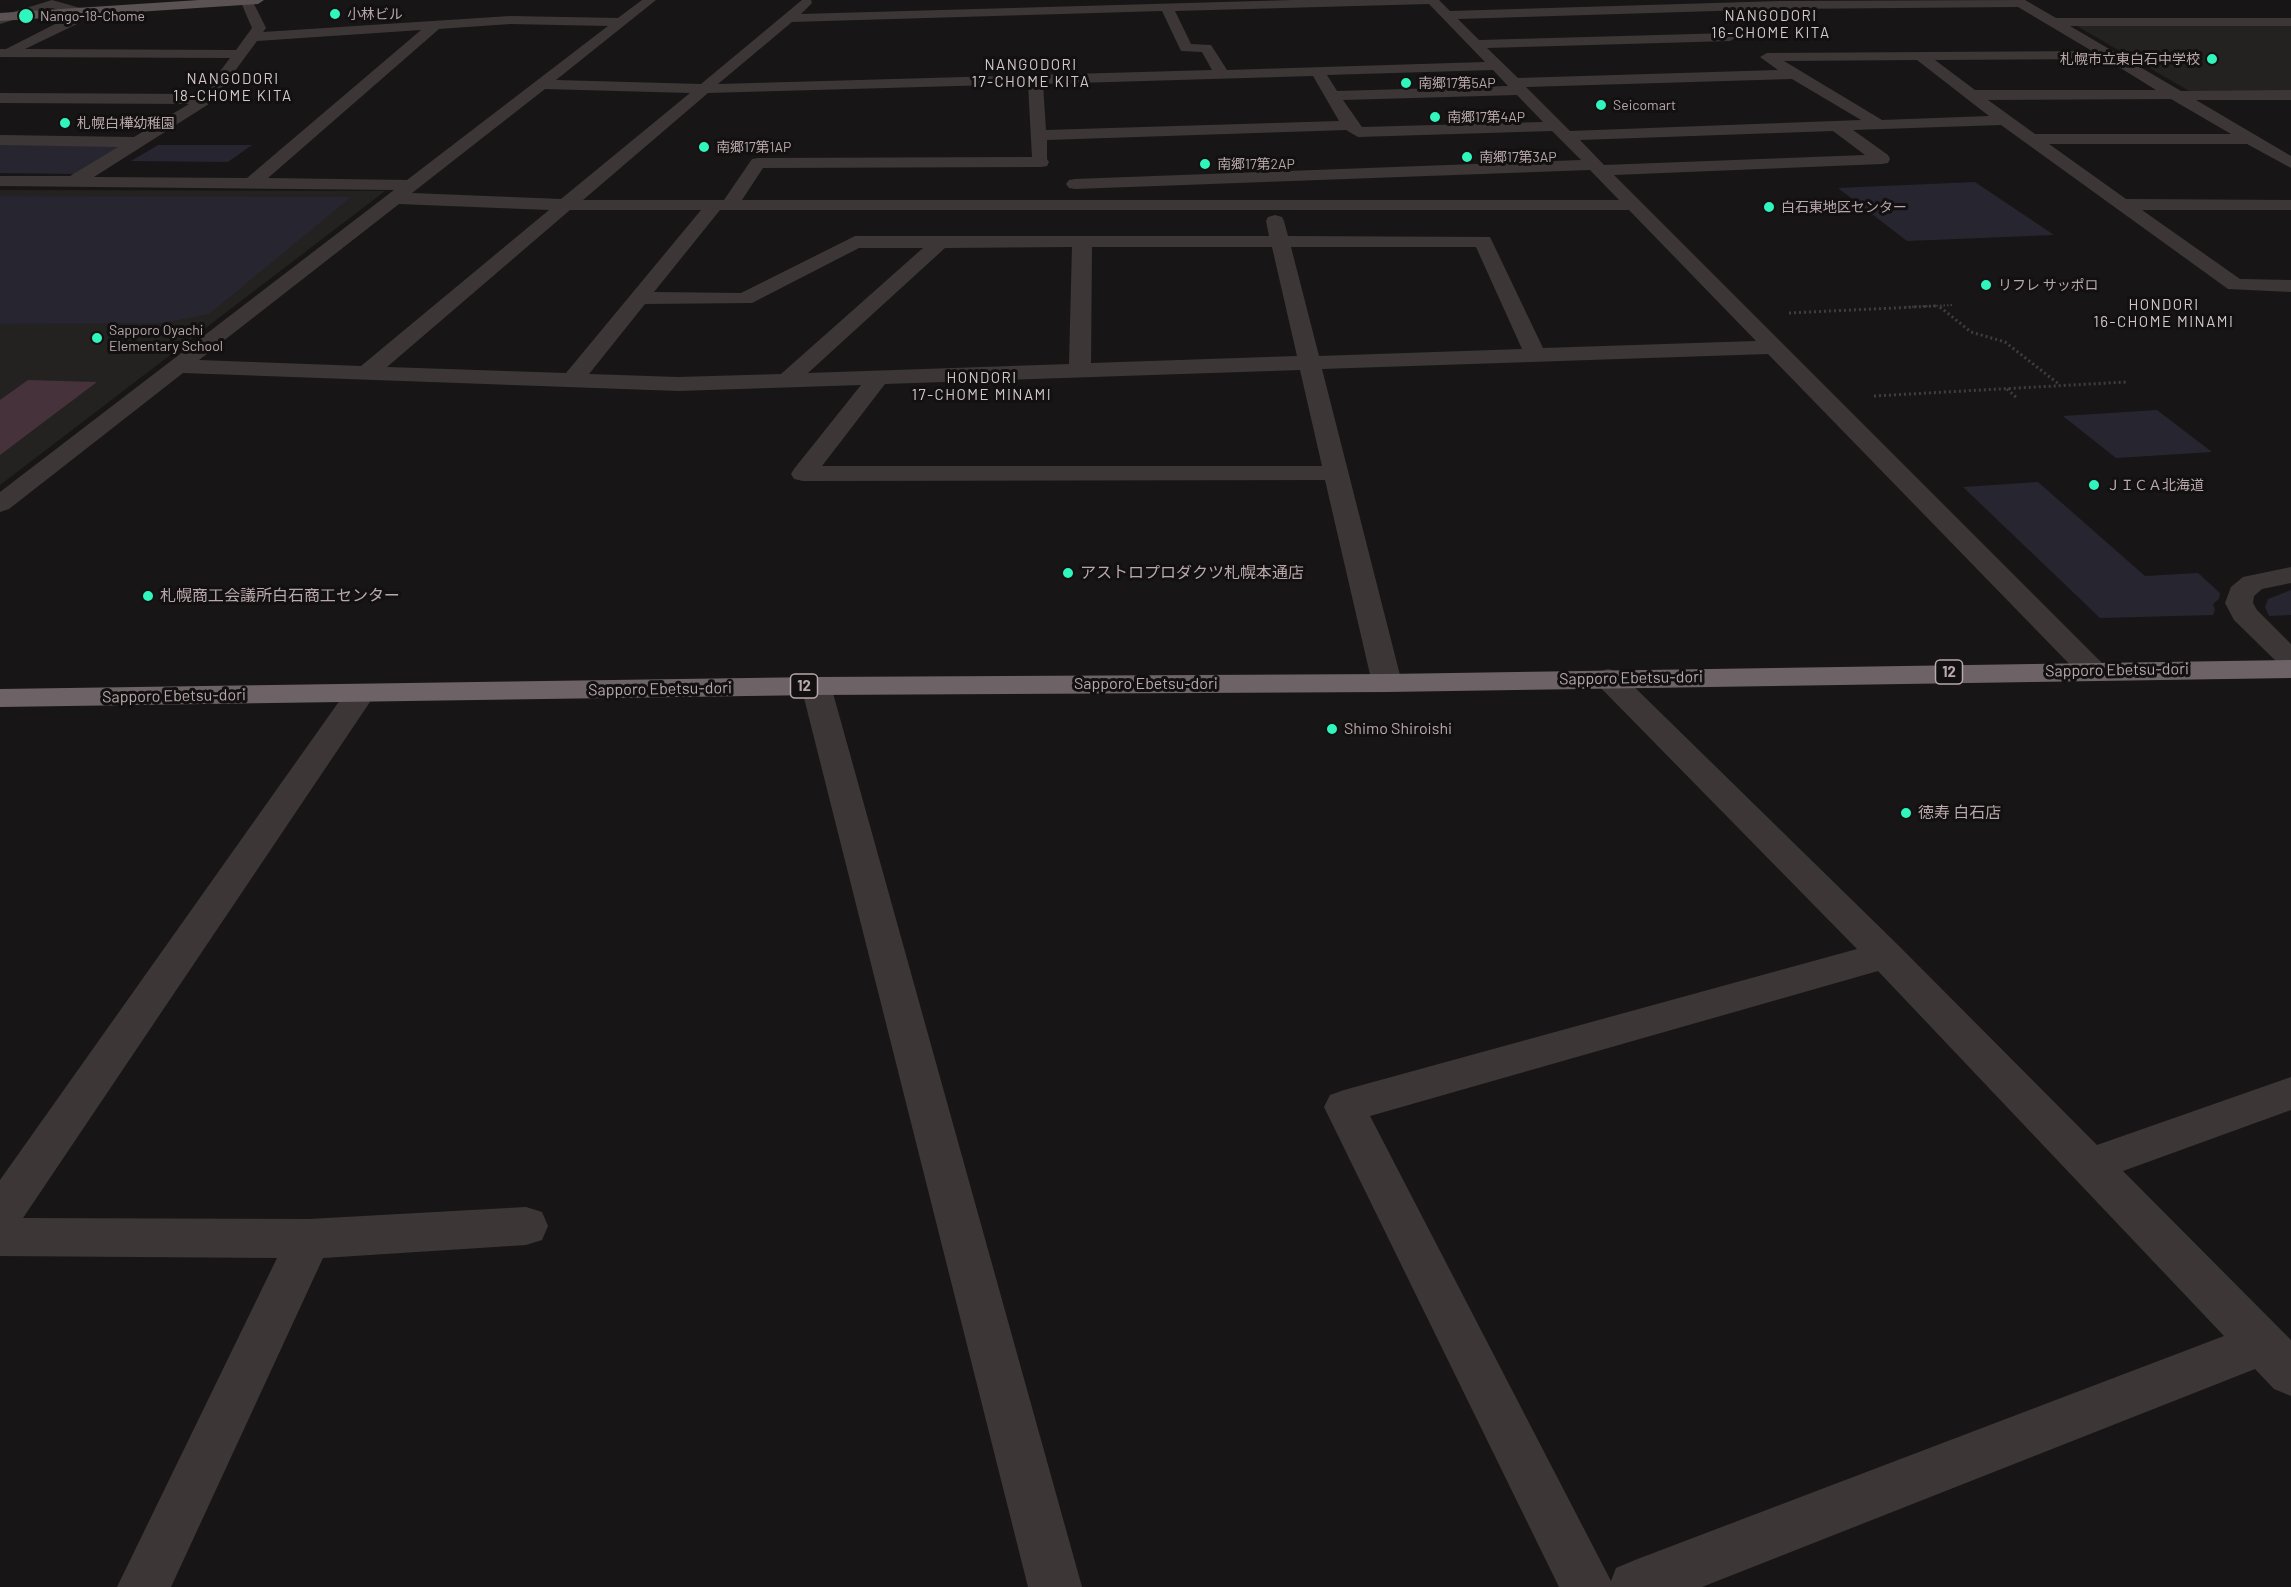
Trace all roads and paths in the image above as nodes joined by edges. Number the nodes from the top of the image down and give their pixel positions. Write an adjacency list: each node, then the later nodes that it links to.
1 (113, 0): 7 (main road)
2 (258, 0): 6 (main road)
3 (650, 0): 18 (street)
4 (1432, 0): 11 (street); 17 (street)
5 (1599, 0): 14 (street)
6 (246, 1): 15 (main road); 22 (street)
7 (53, 2): 15 (street); 16 (street)
8 (1776, 2): 9 (street); 13 (street)
9 (2018, 2): 19 (street)
10 (835, 4): 12 (street)
11 (1167, 7): 12 (street); 30 (street)
12 (798, 9): 36 (street)
13 (1679, 9): 14 (street); 23 (street)
14 (1613, 10): 17 (street)
15 (79, 12): 16 (main road); 24 (street)
16 (2, 15)
17 (1448, 15): 23 (street)
18 (621, 22): 21 (street); 34 (street)
19 (2052, 22): 20 (street); 27 (street)
20 (2291, 22)
21 (435, 25): 22 (street); 59 (street)
22 (253, 38): 25 (street)
23 (1476, 44): 29 (street)
24 (2, 54): 25 (street)
25 (241, 54): 43 (street)
26 (1421, 55): 30 (street)
27 (2108, 55): 28 (street); 39 (street)
28 (1920, 56): 32 (street); 38 (street)
29 (1497, 66): 31 (street); 35 (street)
30 (1218, 68): 31 (street); 33 (street); 37 (street)
31 (1317, 71): 40 (street)
32 (1795, 74): 35 (street); 45 (street)
33 (1035, 80): 37 (street); 49 (street)
34 (541, 84): 36 (street); 60 (street)
35 (1517, 87): 40 (street); 48 (street)
36 (705, 88): 37 (street); 65 (street)
37 (767, 88)
38 (1971, 95): 39 (street); 44 (street)
39 (2176, 95): 41 (street); 51 (street)
40 (1334, 96): 46 (street)
41 (2291, 96)
42 (0, 98): 43 (street)
43 (207, 99): 53 (street)
44 (2005, 120): 45 (street); 50 (street)
45 (1878, 124): 47 (street)
46 (1350, 125): 48 (street); 49 (street)
47 (1836, 126): 48 (street); 55 (street)
48 (1561, 131): 55 (street)
49 (1038, 135): 56 (street)
50 (2032, 139): 51 (street); 64 (street)
51 (2251, 139): 54 (street)
52 (0, 140): 53 (street)
53 (138, 142): 58 (street)
54 (2291, 163)
55 (1597, 168): 56 (street); 67 (street)
56 (1046, 177): 61 (street); 70 (street)
57 (0, 181): 58 (street)
58 (73, 182): 59 (street)
59 (252, 183): 60 (street)
60 (410, 185): 63 (street)
61 (743, 185): 62 (street); 69 (street)
62 (766, 185)
63 (395, 198): 65 (street); 82 (street)
64 (2122, 204): 68 (street); 74 (street)
65 (564, 205): 69 (street); 84 (street)
66 (1271, 205): 67 (street); 70 (street); 73 (street)
67 (1634, 205): 79 (street)
68 (2291, 205)
69 (722, 206): 70 (street); 75 (street)
70 (1049, 206)
71 (939, 243): 72 (street); 75 (street); 87 (street)
72 (1082, 243): 73 (street); 83 (street)
73 (1279, 243): 80 (street); 81 (street)
74 (2291, 286)
75 (638, 298): 86 (street)
76 (1954, 305): 77 (path)
77 (1939, 306): 78 (path); 89 (path)
78 (1788, 313)
79 (1775, 347): 80 (street); 96 (street)
80 (1535, 354): 81 (street)
81 (1307, 363): 83 (street); 93 (street)
82 (178, 366): 84 (street); 94 (street)
83 (1080, 369): 85 (street)
84 (366, 373): 86 (street)
85 (879, 376): 87 (street); 93 (street)
86 (572, 380): 87 (street)
87 (787, 380)
88 (2126, 382): 89 (path)
89 (2061, 386): 90 (path)
90 (2007, 389): 91 (path); 92 (path)
91 (1864, 397)
92 (2018, 399)
93 (1335, 473): 99 (street)
94 (0, 504)
95 (2291, 575): 97 (street)
96 (2092, 670): 97 (highway, Sapporo Ebetsu-dori / 12); 98 (highway, Sapporo Ebetsu-dori / 12)
97 (2286, 670)
98 (1608, 678): 99 (highway, Sapporo Ebetsu-dori / 12); 103 (street)
99 (1387, 683): 100 (highway, Sapporo Ebetsu-dori / 12)
100 (816, 686): 101 (highway, Sapporo Ebetsu-dori / 12); 112 (street)
101 (361, 693): 102 (highway, Sapporo Ebetsu-dori / 12); 106 (street)
102 (0, 698)
103 (1885, 955): 105 (street); 113 (street)
104 (2291, 1093): 105 (street)
105 (2088, 1166): 110 (street)
106 (0, 1215)
107 (526, 1226): 109 (street)
108 (0, 1237): 109 (street)
109 (309, 1239): 111 (street)
110 (2277, 1359): 114 (street)
111 (144, 1587)
112 (1055, 1587)
113 (1587, 1587)
114 (1635, 1587)

